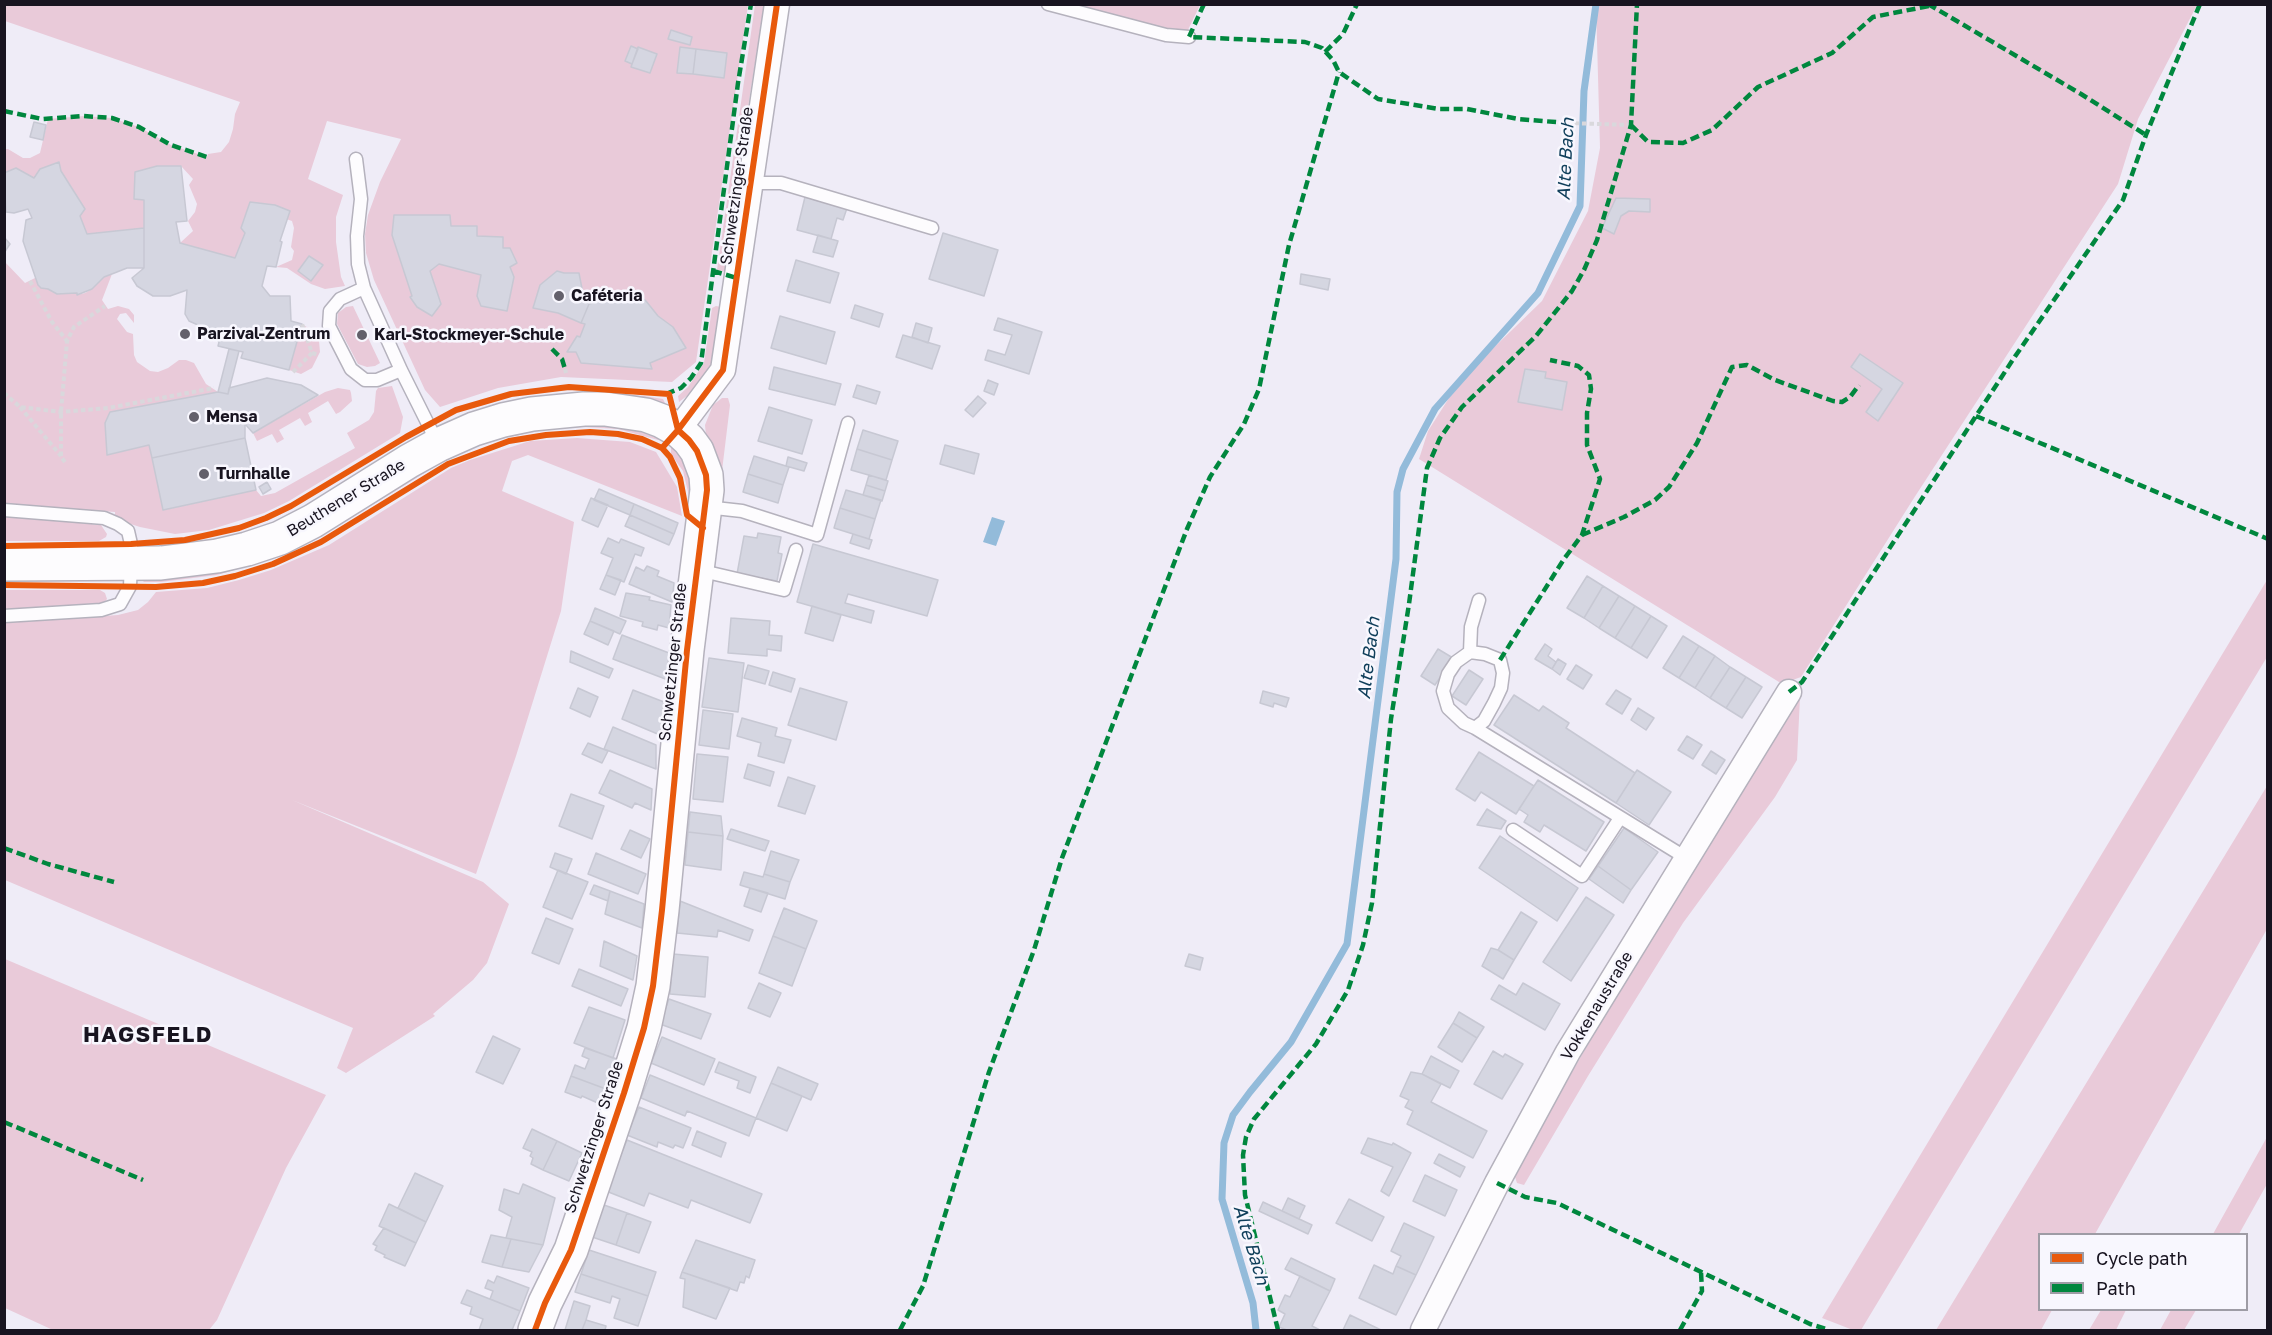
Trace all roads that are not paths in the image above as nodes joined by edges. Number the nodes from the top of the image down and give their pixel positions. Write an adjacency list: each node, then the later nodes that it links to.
1 (777, 4): 5 (street, Schwetzinger Straße)
2 (1048, 4): 3 (lane)
3 (1189, 37)
4 (356, 159): 7 (lane)
5 (751, 183): 6 (lane); 10 (street, Schwetzinger Straße)
6 (932, 228)
7 (364, 288): 8 (lane); 8 (lane)
8 (401, 370): 11 (lane)
9 (848, 423): 12 (lane)
10 (678, 430): 11 (main road, Beuthener Straße); 12 (main road, Schwetzinger Straße)
11 (438, 445): 15 (main road, Beuthener Straße)
12 (705, 507): 17 (main road, Schwetzinger Straße)
13 (4, 510): 15 (lane)
14 (796, 550): 17 (lane)
15 (131, 563): 16 (main road, Beuthener Straße); 19 (lane)
16 (4, 564)
17 (697, 569): 26 (main road, Schwetzinger Straße)
18 (1479, 600): 20 (lane)
19 (4, 616)
20 (1470, 652): 22 (lane); 22 (lane)
21 (1789, 692): 25 (street, Vokkenaustraße)
22 (1475, 728): 23 (lane)
23 (1620, 818): 24 (lane); 25 (lane)
24 (1513, 830)
25 (1688, 859): 27 (street, Vokkenaustraße)
26 (535, 1330)
27 (1423, 1330)

